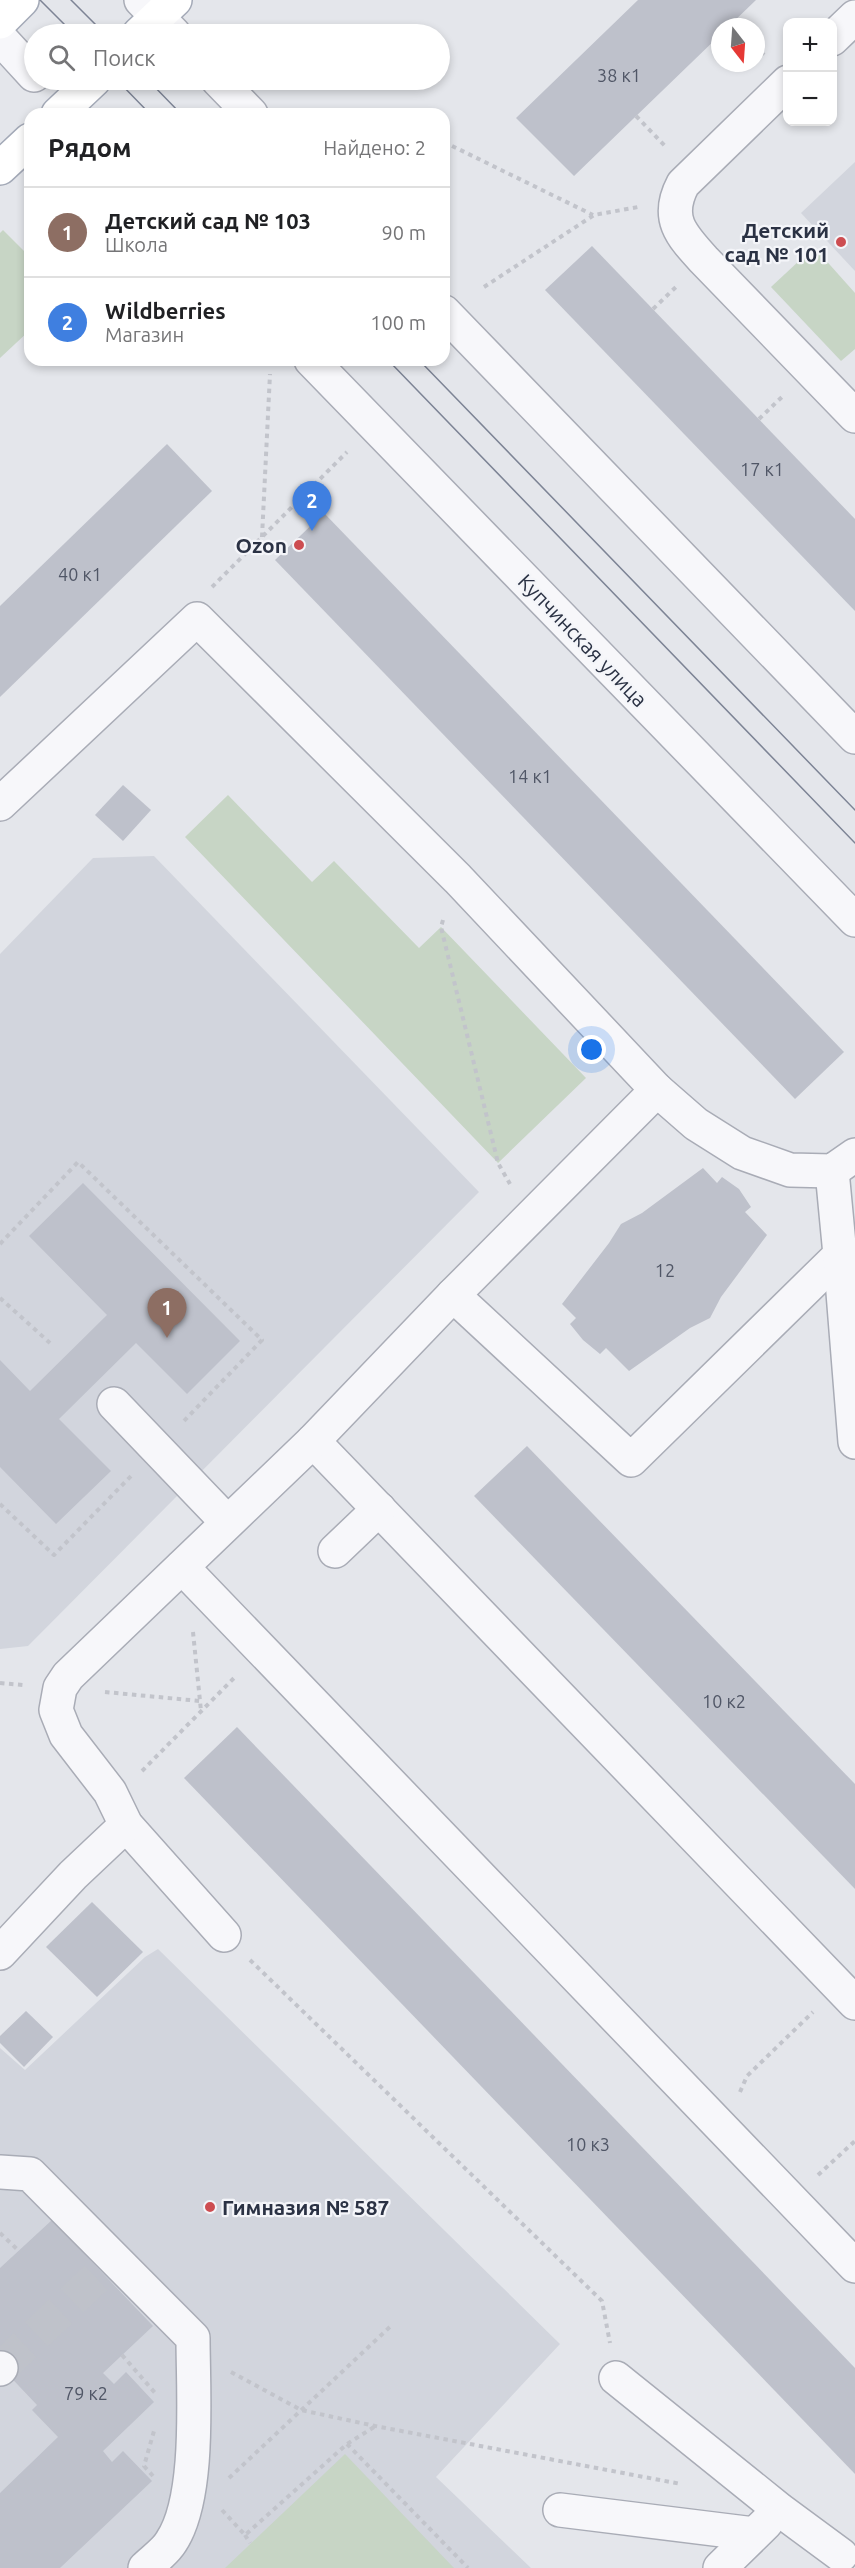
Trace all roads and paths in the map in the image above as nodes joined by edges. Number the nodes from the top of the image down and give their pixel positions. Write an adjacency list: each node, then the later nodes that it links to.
1 (22, 0): 3 (main road)
2 (855, 17): 4 (street)
3 (0, 22)
4 (837, 34)
5 (0, 38): 6 (street)
6 (24, 64)
7 (783, 87): 18 (street)
8 (47, 90): 11 (street)
9 (85, 90): 12 (main road)
10 (228, 90): 13 (street)
11 (62, 108)
12 (69, 108)
13 (246, 108)
14 (636, 116): 18 (path)
15 (450, 145): 19 (path)
16 (24, 146): 17 (main road)
17 (0, 168)
18 (683, 187): 19 (path); 24 (street)
19 (594, 215): 20 (path)
20 (484, 287)
21 (450, 318): 28 (street)
22 (317, 366): 31 (street, Купчинская улица)
23 (270, 374): 26 (path)
24 (855, 416)
25 (348, 452): 26 (path)
26 (262, 537): 27 (path)
27 (197, 619): 29 (street); 30 (street)
28 (855, 736)
29 (0, 804)
30 (458, 879): 32 (street); 34 (path)
31 (855, 920)
32 (657, 1090): 33 (street); 34 (street)
33 (844, 1163): 36 (street)
34 (530, 1218): 37 (street)
35 (0, 1244): 39 (path)
36 (840, 1255): 37 (street); 43 (street)
37 (453, 1295): 42 (street)
38 (0, 1298): 40 (path)
39 (262, 1340)
40 (50, 1343)
41 (114, 1404): 45 (street)
42 (314, 1441): 44 (street); 45 (street)
43 (855, 1442)
44 (379, 1509): 46 (street); 53 (street)
45 (227, 1522): 47 (street)
46 (335, 1551)
47 (184, 1569): 48 (street); 49 (path); 50 (street)
48 (262, 1650): 49 (path); 54 (street)
49 (201, 1711): 50 (path)
50 (120, 1812): 51 (street); 52 (street)
51 (224, 1935): 64 (path)
52 (0, 1953)
53 (847, 1994): 54 (path)
54 (722, 2128): 57 (street)
55 (855, 2141): 57 (path)
56 (0, 2172): 62 (street)
57 (792, 2200): 60 (street)
58 (0, 2233): 59 (path)
59 (19, 2251)
60 (855, 2266)
61 (393, 2324): 66 (path)
62 (193, 2338): 66 (path); 75 (street)
63 (122, 2355): 65 (path)
64 (616, 2378): 74 (street)
65 (163, 2401)
66 (301, 2410): 68 (path); 70 (path)
67 (156, 2423): 71 (path)
68 (375, 2426): 69 (path); 72 (path)
69 (347, 2444): 77 (path); 81 (path)
70 (226, 2481)
71 (158, 2482)
72 (687, 2486)
73 (560, 2510): 76 (street)
74 (780, 2510): 76 (street); 79 (street)
75 (179, 2526): 77 (path); 80 (street)
76 (754, 2534): 82 (street)
77 (245, 2535): 78 (path)
78 (250, 2543)
79 (841, 2558)
80 (145, 2568)
81 (468, 2568)
82 (720, 2568)

